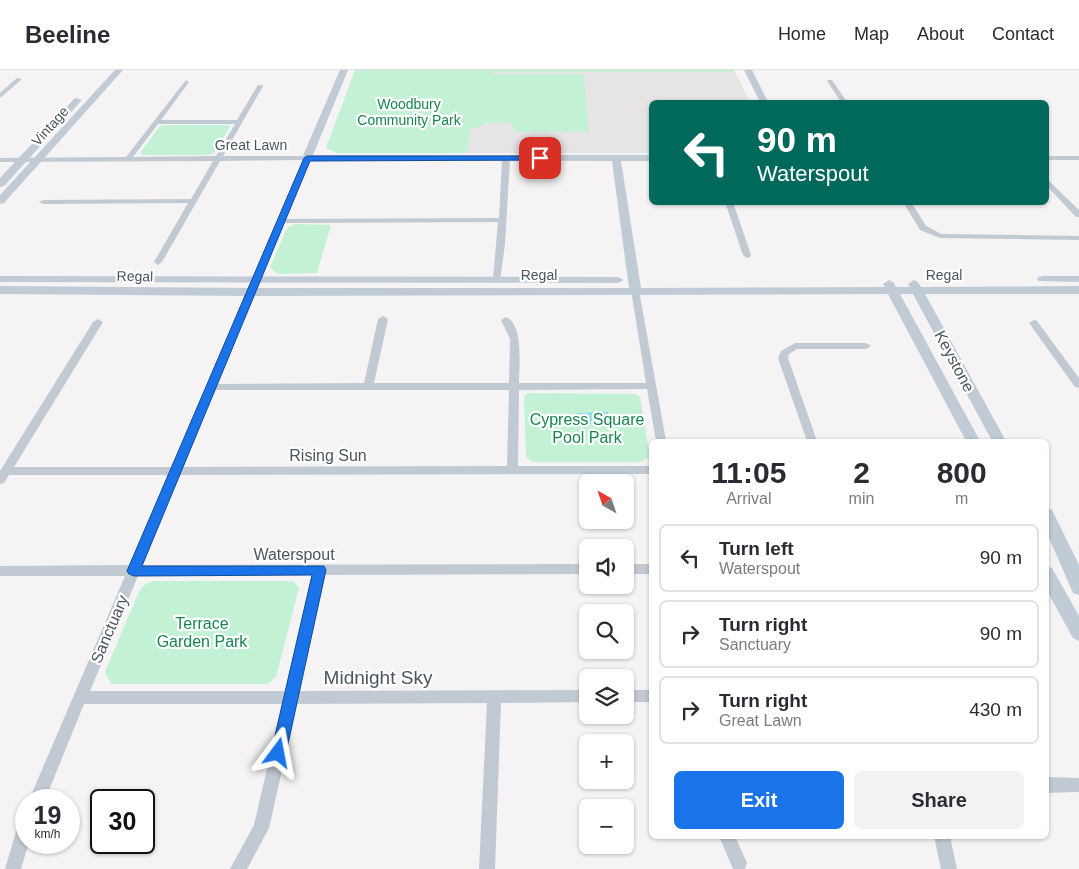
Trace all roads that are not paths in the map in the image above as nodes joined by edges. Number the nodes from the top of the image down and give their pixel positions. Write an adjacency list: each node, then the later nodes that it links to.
1 (107, 70): 23 (street, Vintage)
2 (119, 70): 24 (street, Vintage)
3 (344, 70): 16 (street, Sanctuary)
4 (748, 70): 10 (street)
5 (19, 79): 9 (street)
6 (830, 81): 11 (street)
7 (186, 82): 12 (street)
8 (260, 86): 13 (street)
9 (1, 94)
10 (763, 100)
11 (843, 100)
12 (156, 122): 13 (street); 14 (street)
13 (239, 122): 15 (street)
14 (129, 158): 15 (street, Great Lawn); 24 (street, Great Lawn)
15 (218, 158): 16 (street, Great Lawn); 30 (street)
16 (307, 158): 17 (street, Great Lawn); 36 (street, Sanctuary)
17 (506, 158): 18 (street, Great Lawn); 35 (street)
18 (616, 158): 19 (street, Great Lawn); 44 (street)
19 (649, 158)
20 (1049, 158): 21 (street)
21 (1079, 158)
22 (0, 160): 23 (street, Great Lawn)
23 (22, 160): 24 (street, Great Lawn); 26 (street, Vintage)
24 (38, 160): 29 (street, Vintage)
25 (1049, 183): 28 (street)
26 (0, 184)
27 (1049, 190): 28 (street)
28 (1056, 190): 34 (street)
29 (0, 201)
30 (193, 201): 31 (street); 39 (street)
31 (43, 202)
32 (730, 205): 38 (street)
33 (909, 205): 37 (street)
34 (1079, 215)
35 (503, 220): 36 (street); 42 (street)
36 (282, 221): 41 (street, Sanctuary)
37 (1079, 238)
38 (747, 255)
39 (158, 262)
40 (0, 279): 41 (street, Regal)
41 (256, 279): 42 (street, Regal); 49 (street, Sanctuary)
42 (497, 279): 44 (street, Regal)
43 (1079, 279): 46 (street, Regal)
44 (634, 285): 45 (street, Regal); 49 (street, Regal); 56 (street)
45 (890, 285): 46 (street, Regal); 62 (street, Keystone)
46 (915, 285): 48 (street, Regal); 63 (street, Keystone)
47 (0, 290): 49 (street, Regal)
48 (1079, 290)
49 (250, 292): 57 (street, Sanctuary)
50 (383, 319): 58 (street)
51 (506, 320): 59 (street)
52 (98, 322): 67 (street)
53 (1034, 323): 55 (street)
54 (866, 346): 61 (street)
55 (1079, 385)
56 (652, 386): 59 (street); 60 (street)
57 (211, 387): 58 (street); 65 (street, Sanctuary)
58 (368, 387): 59 (street)
59 (513, 387): 66 (street)
60 (661, 439)
61 (811, 439)
62 (972, 439)
63 (998, 439)
64 (649, 470): 66 (street, Rising Sun)
65 (176, 471): 66 (street, Rising Sun); 67 (street, Rising Sun); 74 (street, Sanctuary)
66 (512, 471)
67 (3, 476)
68 (1049, 520): 76 (street)
69 (579, 569): 72 (street, Waterspout)
70 (634, 569): 71 (street)
71 (649, 569)
72 (320, 570): 74 (street, Waterspout); 82 (street)
73 (0, 571): 74 (street, Waterspout)
74 (134, 571): 83 (street, Sanctuary)
75 (1049, 578): 77 (street)
76 (1079, 588)
77 (1079, 633)
78 (494, 696): 79 (street, Midnight Sky); 82 (street, Midnight Sky); 93 (street)
79 (579, 696)
80 (634, 696): 81 (street)
81 (649, 696)
82 (291, 697): 83 (street, Midnight Sky); 92 (street)
83 (80, 698): 86 (street, Sanctuary)
84 (1049, 785): 85 (street)
85 (1077, 785)
86 (42, 789)
87 (728, 839): 90 (street)
88 (943, 839): 94 (street)
89 (17, 854): 91 (street)
90 (739, 863)
91 (12, 869)
92 (238, 869)
93 (487, 869)
94 (949, 869)

